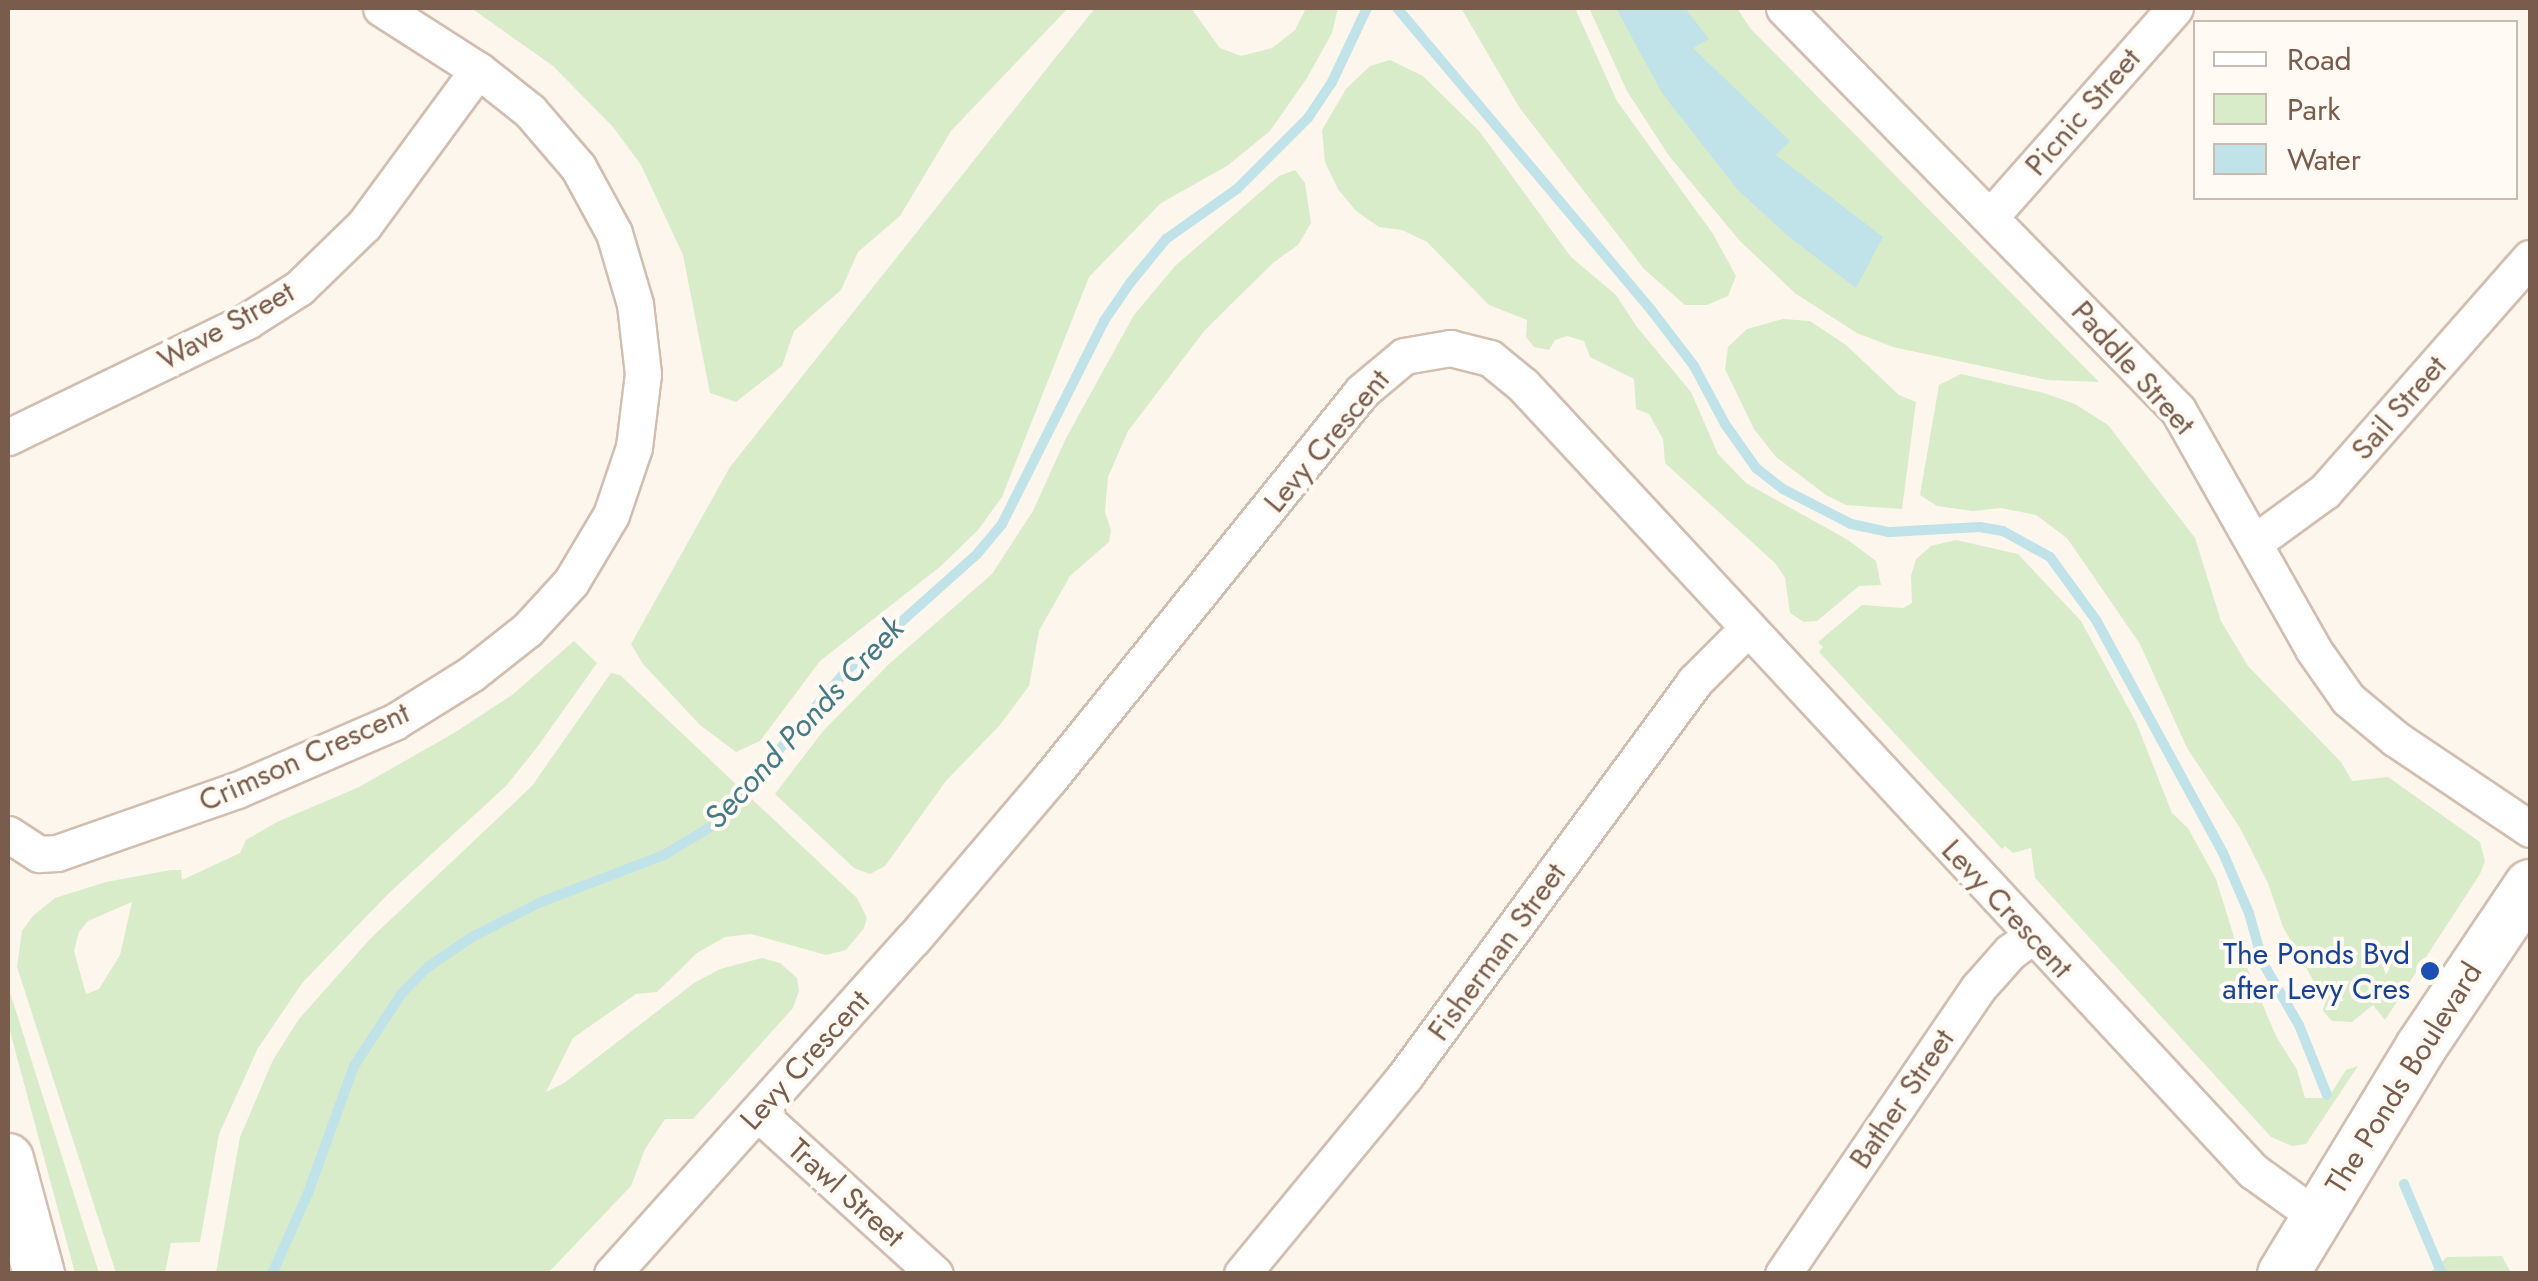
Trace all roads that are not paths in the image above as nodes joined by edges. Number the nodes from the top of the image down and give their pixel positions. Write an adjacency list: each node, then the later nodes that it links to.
1 (380, 8): 4 (street, Crimson Crescent)
2 (1784, 8): 5 (street, Paddle Street)
3 (2175, 8): 5 (street, Picnic Street)
4 (478, 70): 7 (street, Wave Street); 11 (street, Crimson Crescent)
5 (1990, 217): 8 (street, Paddle Street)
6 (2530, 258): 8 (street, Sail Street)
7 (8, 437)
8 (2255, 542): 10 (street, Paddle Street)
9 (1748, 628): 13 (street, Levy Crescent); 14 (street, Levy Crescent); 20 (street, Fisherman Street)
10 (2530, 829)
11 (14, 840)
12 (2530, 885): 16 (street, The Ponds Boulevard)
13 (2032, 936): 16 (street, Levy Crescent); 21 (street, Bather Street)
14 (758, 1114): 18 (street, Levy Crescent); 19 (street, Trawl Street)
15 (8, 1159): 17 (street)
16 (2316, 1217): 22 (street, The Ponds Boulevard)
17 (38, 1274)
18 (612, 1274)
19 (934, 1274)
20 (1242, 1274)
21 (1783, 1274)
22 (2283, 1274)

